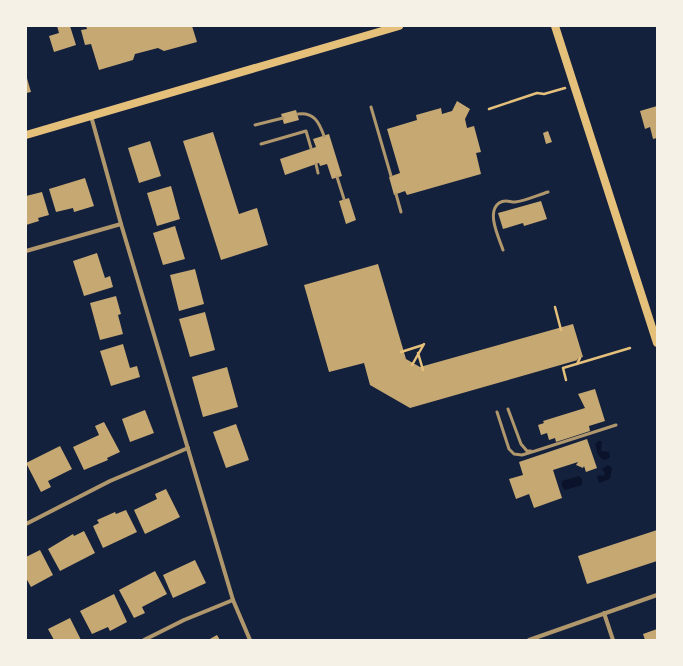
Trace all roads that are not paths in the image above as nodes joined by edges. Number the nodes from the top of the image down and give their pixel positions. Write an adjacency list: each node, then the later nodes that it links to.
1 (399, 26): 5 (main road)
2 (555, 26): 23 (main road)
3 (371, 107): 14 (lane)
4 (298, 114): 9 (lane)
5 (92, 116): 8 (main road); 20 (street)
6 (283, 118): 7 (lane)
7 (255, 125)
8 (26, 135)
9 (324, 136)
10 (261, 144): 11 (lane)
11 (312, 148)
12 (316, 164): 13 (lane)
13 (318, 173)
14 (391, 176)
15 (337, 177): 18 (lane)
16 (548, 192): 21 (lane)
17 (396, 194): 19 (lane)
18 (344, 199)
19 (401, 212)
20 (121, 224): 22 (street); 27 (street)
21 (503, 250)
22 (26, 251)
23 (657, 342)
24 (508, 408): 28 (lane)
25 (497, 412): 28 (lane)
26 (616, 425): 28 (lane)
27 (188, 448): 29 (street); 31 (street)
28 (535, 451)
29 (26, 524)
30 (657, 595): 32 (street)
31 (233, 600): 33 (street); 34 (street)
32 (604, 613): 35 (street); 36 (street)
33 (144, 640)
34 (250, 640)
35 (529, 640)
36 (613, 640)

